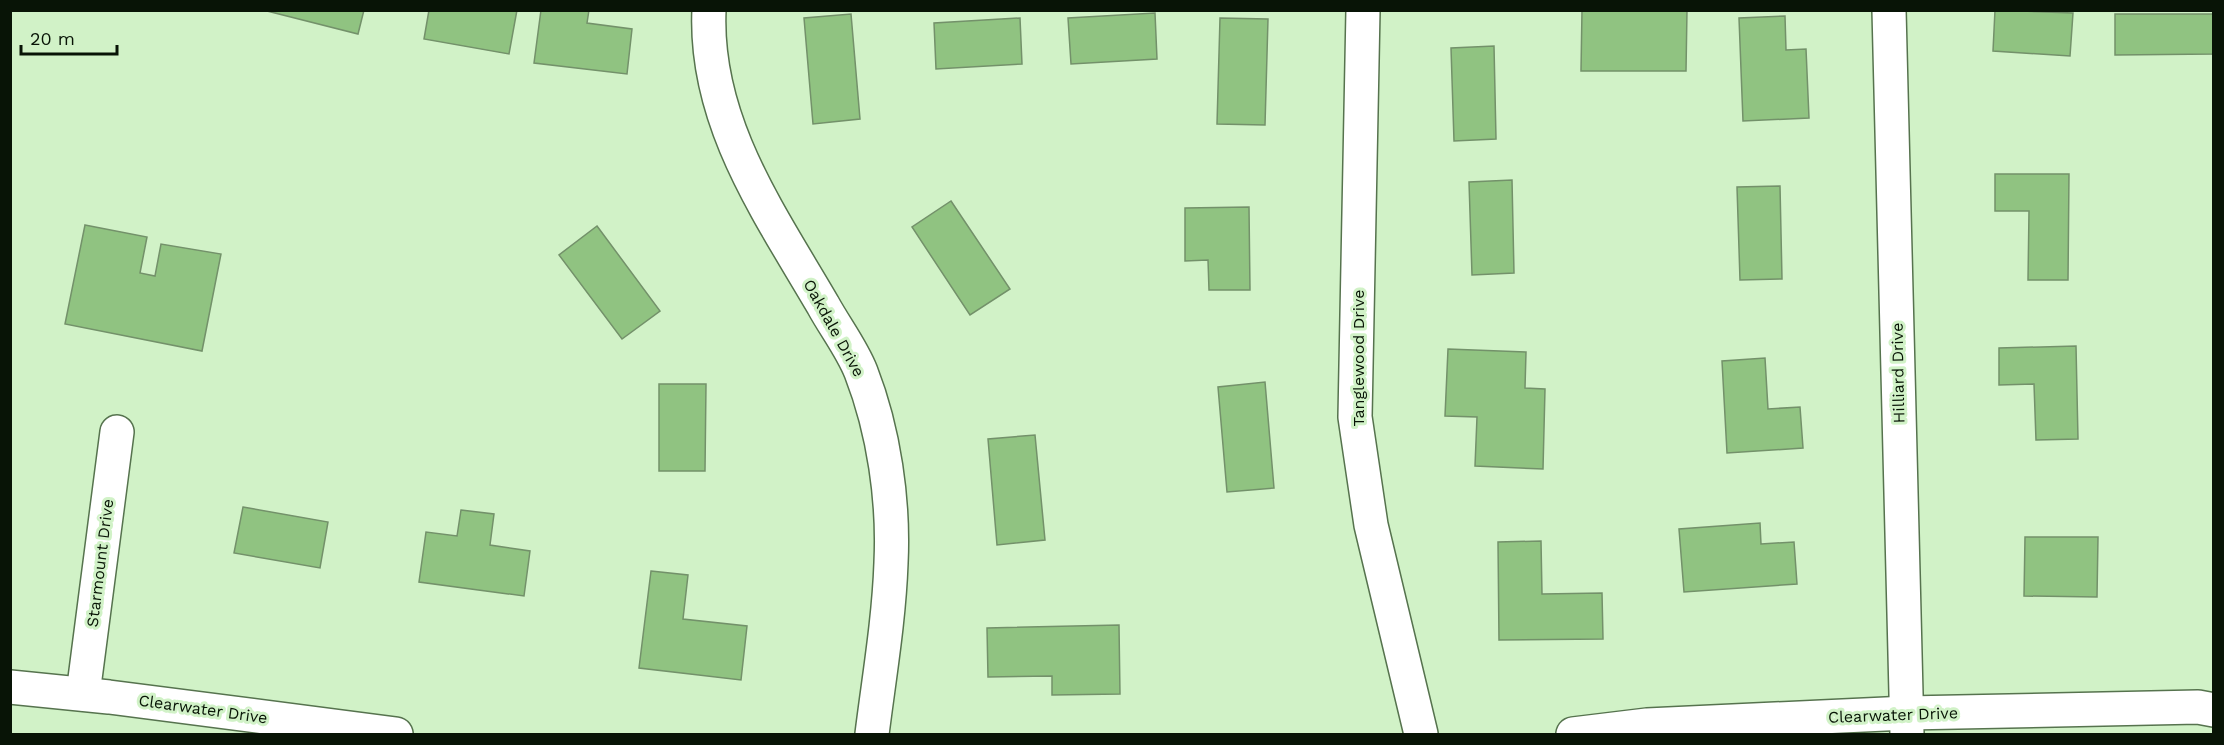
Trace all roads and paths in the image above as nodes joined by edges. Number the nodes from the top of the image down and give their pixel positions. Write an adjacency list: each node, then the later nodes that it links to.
1 (709, 10): 10 (street, Oakdale Drive)
2 (1363, 10): 11 (street, Tanglewood Drive)
3 (1889, 10): 8 (street, Hilliard Drive)
4 (117, 432): 6 (street, Starmount Drive)
5 (10, 687): 6 (street, Clearwater Drive)
6 (83, 694): 9 (street, Clearwater Drive)
7 (2214, 710): 8 (street, Clearwater Drive)
8 (1907, 724): 12 (street, Clearwater Drive)
9 (396, 735)
10 (872, 735)
11 (1421, 735)
12 (1573, 735)

